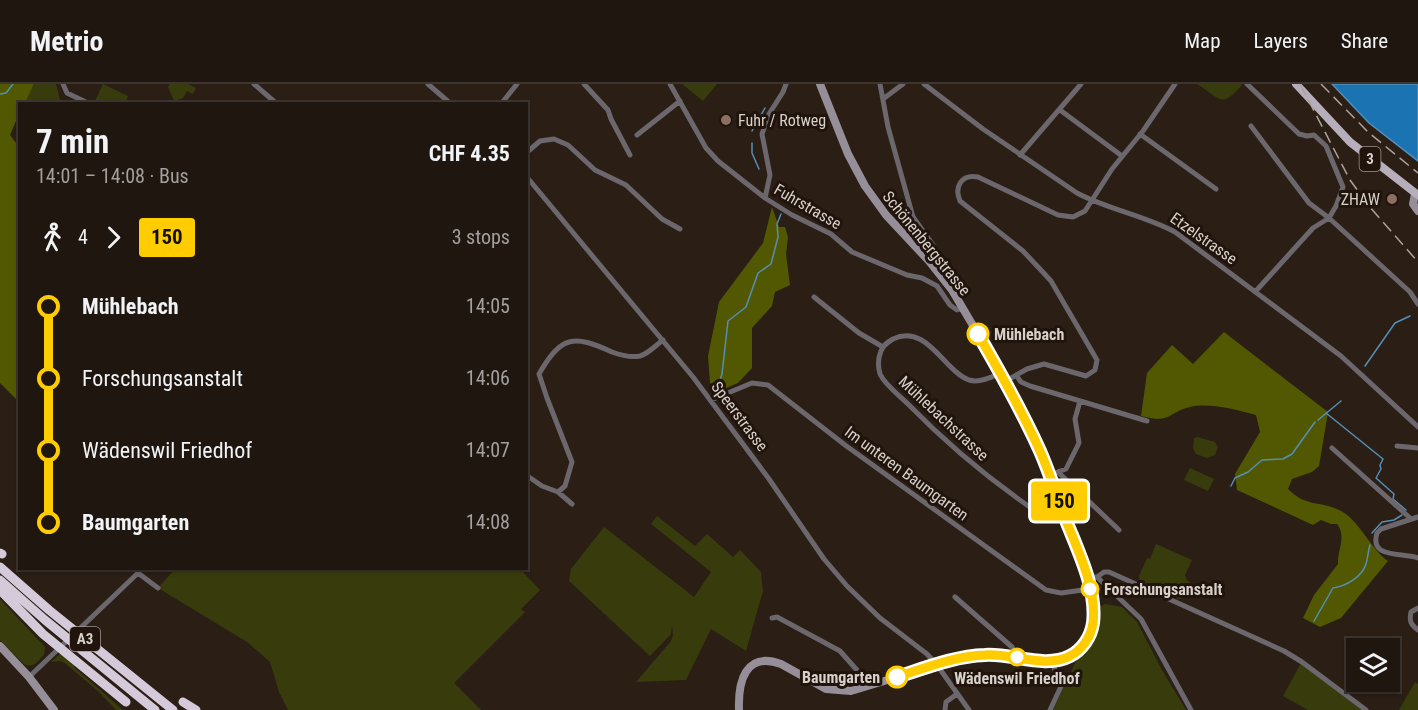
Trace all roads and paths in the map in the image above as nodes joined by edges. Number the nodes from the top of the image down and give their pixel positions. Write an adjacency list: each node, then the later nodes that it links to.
1 (63, 84): 20 (street)
2 (254, 84): 21 (street)
3 (428, 84): 22 (street)
4 (517, 84): 23 (street)
5 (584, 84): 29 (street)
6 (670, 84): 19 (street, Fuhrstrasse)
7 (786, 84): 35 (street)
8 (820, 84): 40 (street, Schönenbergstrasse)
9 (880, 84): 18 (street)
10 (903, 84): 18 (street)
11 (924, 84): 30 (street, Etzelstrasse)
12 (1081, 84): 17 (street)
13 (1175, 84): 26 (street)
14 (1247, 84): 38 (street)
15 (1296, 84): 34 (main road, 3)
16 (1071, 85): 17 (street)
17 (1075, 91): 24 (street)
18 (883, 99): 40 (street)
19 (680, 101): 27 (street); 35 (street, Fuhrstrasse)
20 (86, 102)
21 (275, 102)
22 (449, 102)
23 (503, 102)
24 (1060, 110): 30 (street); 31 (street)
25 (1251, 126): 38 (street)
26 (1140, 134): 31 (street); 33 (street)
27 (637, 135)
28 (528, 151): 39 (street)
29 (630, 155)
30 (1020, 155): 36 (street, Etzelstrasse)
31 (1122, 156): 36 (street)
32 (528, 178): 45 (street, Speerstrasse)
33 (1216, 189)
34 (1417, 195): 37 (street)
35 (765, 198): 44 (street, Fuhrstrasse)
36 (1091, 201): 41 (street, Etzelstrasse); 48 (street)
37 (1418, 211)
38 (1329, 218): 41 (street); 43 (street)
39 (680, 230)
40 (952, 290): 44 (street, Schönenbergstrasse)
41 (1255, 292): 53 (street, Etzelstrasse)
42 (814, 297): 46 (street)
43 (1418, 304)
44 (963, 308): 47 (street, Schönenbergstrasse)
45 (663, 340): 50 (street, Speerstrasse); 60 (street)
46 (883, 347): 47 (street); 62 (street, Mühlebachstrasse)
47 (1000, 374): 49 (street, Schönenbergstrasse)
48 (1016, 375): 49 (street); 51 (street)
49 (1004, 382): 58 (street, Schönenbergstrasse)
50 (711, 400): 72 (street, Im unteren Baumgarten); 81 (street, Speerstrasse)
51 (1080, 401): 52 (street); 57 (street)
52 (1147, 421)
53 (1418, 428)
54 (1397, 446): 56 (street)
55 (1332, 448): 64 (street)
56 (1418, 448)
57 (1058, 472): 58 (street); 65 (street)
58 (1049, 475): 68 (street, Schönenbergstrasse)
59 (528, 476): 60 (street)
60 (558, 492): 61 (street)
61 (572, 504)
62 (1037, 512)
63 (1418, 517): 64 (street)
64 (1410, 518): 66 (street)
65 (1119, 530)
66 (1418, 558)
67 (0, 567): 89 (highway, A3)
68 (1087, 577): 69 (street); 72 (street, Schönenbergstrasse)
69 (1097, 578): 95 (street); 96 (street)
70 (0, 580): 88 (highway, A3)
71 (158, 588): 82 (street)
72 (1090, 589): 80 (street, Schönenbergstrasse)
73 (0, 590): 85 (highway)
74 (955, 597): 79 (street)
75 (1418, 608): 77 (street)
76 (772, 618): 83 (street)
77 (1418, 630)
78 (0, 646): 82 (street)
79 (1019, 658): 80 (street, Schönenbergstrasse); 81 (street, Schönenbergstrasse)
80 (1051, 661): 94 (street)
81 (937, 665): 83 (street, Schönenbergstrasse); 84 (street, Speerstrasse)
82 (29, 677): 87 (street)
83 (871, 686): 91 (street, Schönenbergstrasse)
84 (957, 694): 92 (street); 93 (street, Speerstrasse)
85 (126, 702)
86 (183, 702): 90 (highway)
87 (54, 710)
88 (155, 710)
89 (172, 710)
90 (196, 710)
91 (739, 710)
92 (945, 710)
93 (969, 710)
94 (1050, 710)
95 (1191, 710)
96 (1366, 710)

